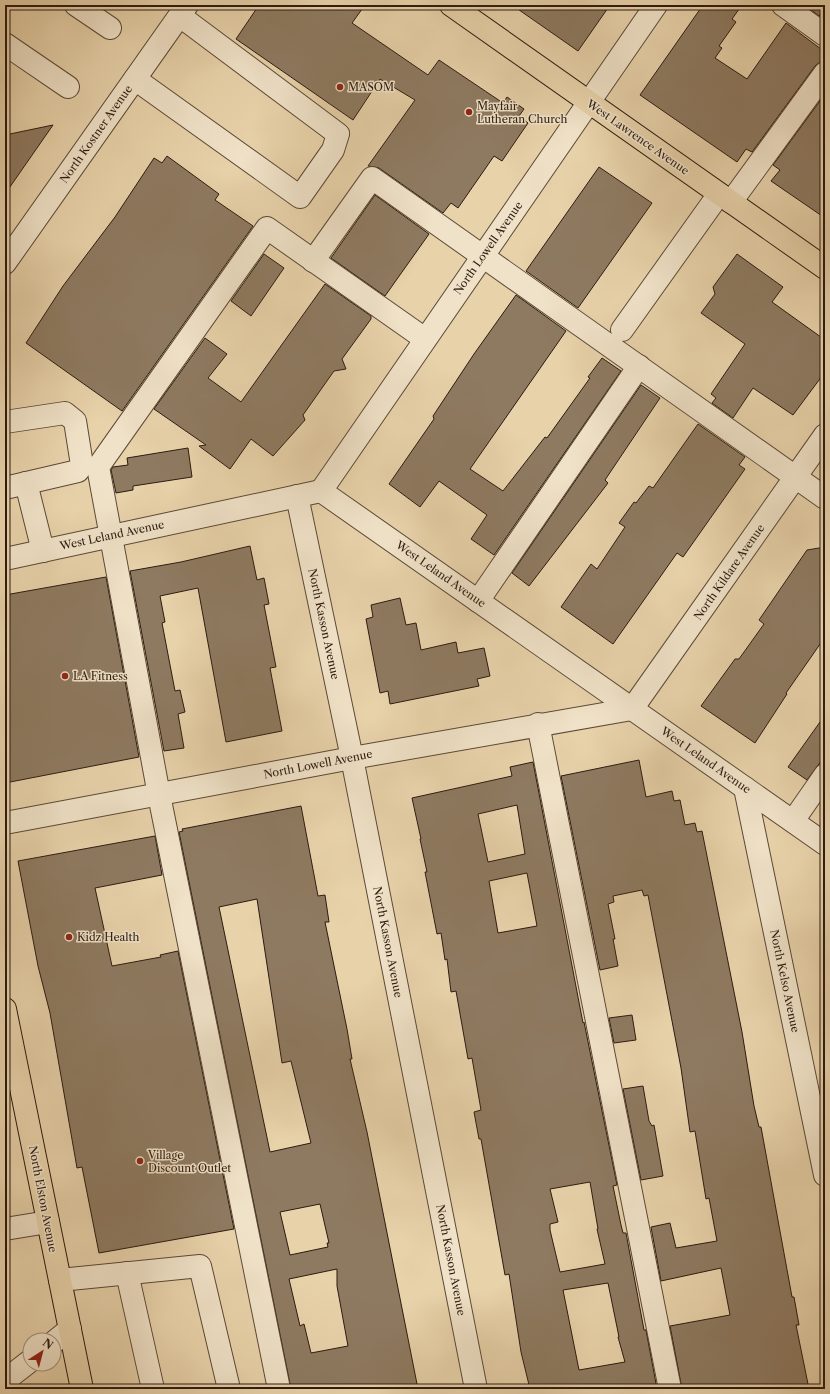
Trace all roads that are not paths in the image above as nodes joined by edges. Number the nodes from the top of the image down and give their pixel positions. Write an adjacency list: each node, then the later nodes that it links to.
1 (76, 5): 6 (street)
2 (451, 5): 12 (main road, West Lawrence Avenue)
3 (656, 5): 12 (street, North Lowell Avenue)
4 (782, 5): 7 (street)
5 (183, 10): 10 (street, North Kostner Avenue); 10 (street)
6 (110, 28)
7 (825, 35)
8 (5, 44): 11 (street)
9 (825, 72): 13 (street)
10 (135, 79): 16 (street, North Kostner Avenue)
11 (68, 87)
12 (589, 102): 13 (main road, West Lawrence Avenue); 14 (street, North Lowell Avenue)
13 (725, 198): 17 (main road, West Lawrence Avenue); 18 (street)
14 (482, 256): 15 (street); 19 (street, North Lowell Avenue); 20 (street)
15 (313, 261): 19 (street); 28 (street)
16 (5, 263)
17 (825, 268)
18 (622, 330)
19 (425, 339): 25 (street, North Lowell Avenue)
20 (639, 366): 23 (street); 31 (street)
21 (5, 422): 24 (street)
22 (825, 435): 23 (street, North Kildare Avenue)
23 (796, 477): 27 (street); 32 (street, North Kildare Avenue)
24 (15, 486): 29 (street)
25 (321, 491): 26 (street, West Leland Avenue); 31 (street, West Leland Avenue)
26 (297, 496): 28 (street, West Leland Avenue); 34 (street, North Kasson Avenue)
27 (825, 498)
28 (110, 536): 29 (street, West Leland Avenue); 37 (street)
29 (43, 550): 30 (street, West Leland Avenue)
30 (5, 559)
31 (478, 601): 32 (street, West Leland Avenue)
32 (632, 709): 33 (street, North Lowell Avenue); 36 (street, West Leland Avenue)
33 (538, 724): 34 (street, North Lowell Avenue); 56 (street)
34 (352, 758): 37 (street, North Lowell Avenue); 55 (street, North Kasson Avenue)
35 (825, 776): 38 (street)
36 (745, 788): 38 (street, West Leland Avenue); 42 (street, North Kelso Avenue)
37 (159, 795): 39 (street, North Lowell Avenue); 54 (street)
38 (793, 821): 40 (street, West Leland Avenue)
39 (5, 823)
40 (825, 844)
41 (5, 1009): 43 (main road, North Elston Avenue)
42 (825, 1175)
43 (48, 1222): 44 (street); 46 (main road, North Elston Avenue)
44 (5, 1229)
45 (127, 1273): 46 (street); 52 (street); 53 (street)
46 (60, 1280): 47 (main road, North Elston Avenue)
47 (62, 1332)
48 (62, 1335): 51 (main road, North Elston Avenue)
49 (22, 1367): 50 (street)
50 (7, 1377)
51 (82, 1389)
52 (153, 1389)
53 (229, 1389)
54 (279, 1389)
55 (476, 1389)
56 (670, 1389)

